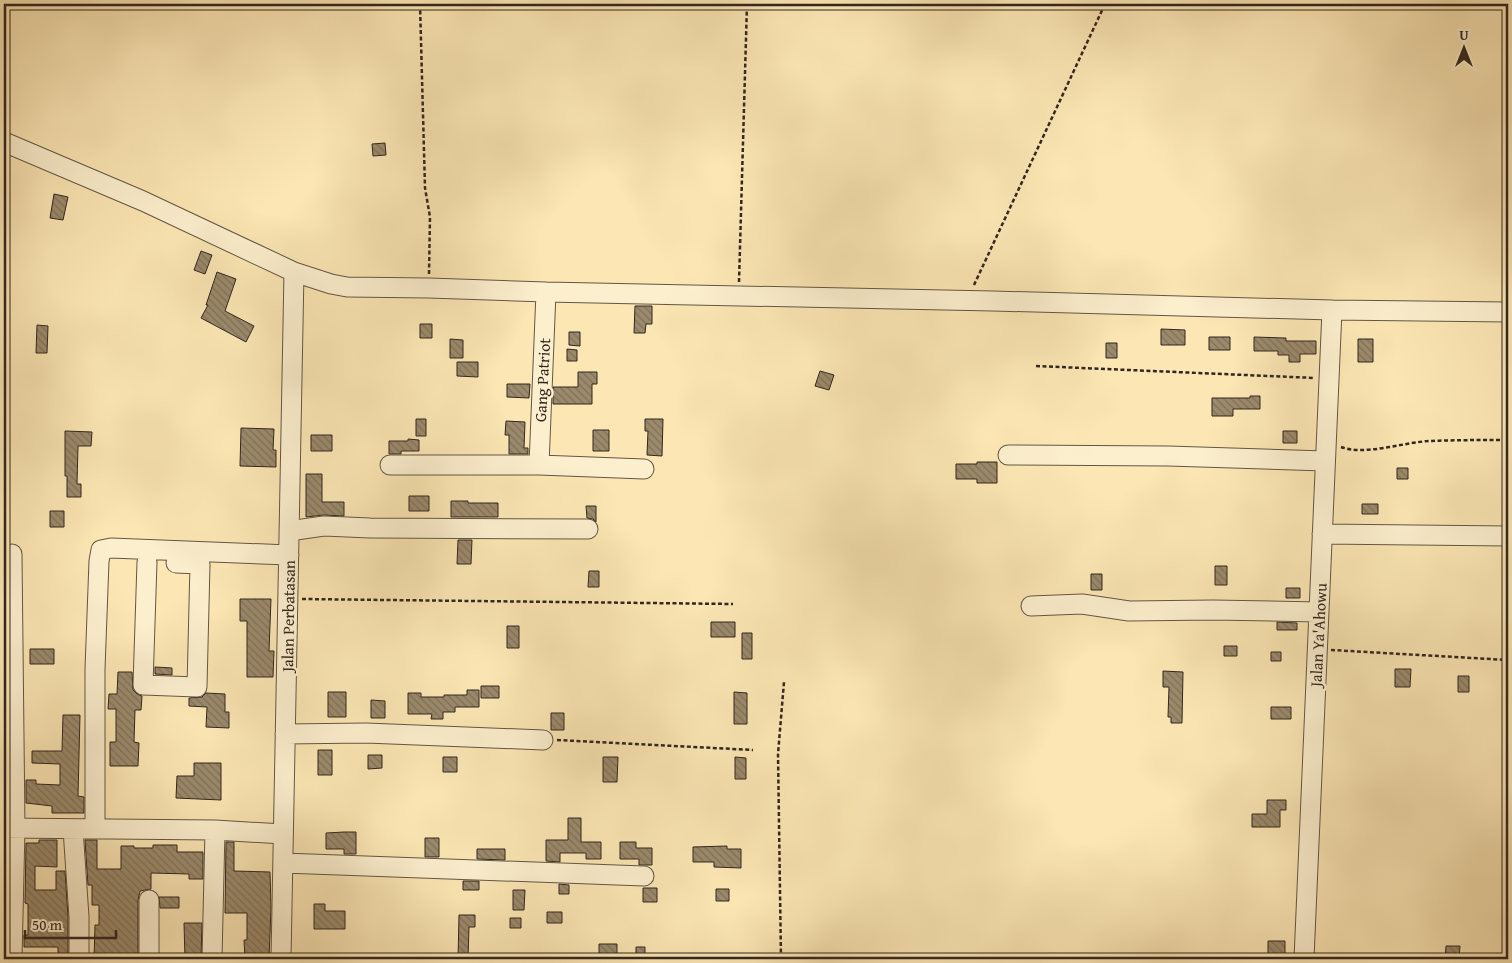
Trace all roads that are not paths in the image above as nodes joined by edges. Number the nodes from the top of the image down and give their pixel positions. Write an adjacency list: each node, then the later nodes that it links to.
1 (4, 142): 2 (street)
2 (294, 272): 3 (street); 12 (street, Jalan Perbatasan)
3 (546, 292): 4 (street); 9 (street, Gang Patriot)
4 (1332, 310): 5 (street); 7 (street, Jalan Ya'Ahowu)
5 (1508, 312)
6 (1008, 454): 7 (street)
7 (1325, 461): 13 (street, Jalan Ya'Ahowu)
8 (390, 465): 9 (street)
9 (537, 465): 10 (street)
10 (644, 469)
11 (588, 528): 12 (street)
12 (289, 531): 16 (street, Jalan Perbatasan)
13 (1322, 534): 14 (street); 20 (street, Jalan Ya'Ahowu)
14 (1508, 536)
15 (12, 554): 23 (street)
16 (289, 555): 17 (street); 21 (street, Jalan Perbatasan)
17 (99, 561): 18 (street); 25 (street)
18 (147, 562): 18 (street)
19 (1031, 606): 20 (street)
20 (1319, 612): 36 (street, Jalan Ya'Ahowu)
21 (285, 734): 22 (street); 27 (street, Jalan Perbatasan)
22 (543, 740)
23 (10, 828): 24 (street); 31 (street)
24 (73, 828): 25 (street); 32 (street)
25 (95, 829): 26 (street)
26 (215, 830): 27 (street); 34 (street)
27 (283, 834): 28 (street, Jalan Perbatasan)
28 (283, 863): 29 (street); 35 (street, Jalan Perbatasan)
29 (644, 876)
30 (149, 900): 33 (street)
31 (12, 959)
32 (79, 959)
33 (149, 959)
34 (212, 959)
35 (281, 959)
36 (1304, 959)

